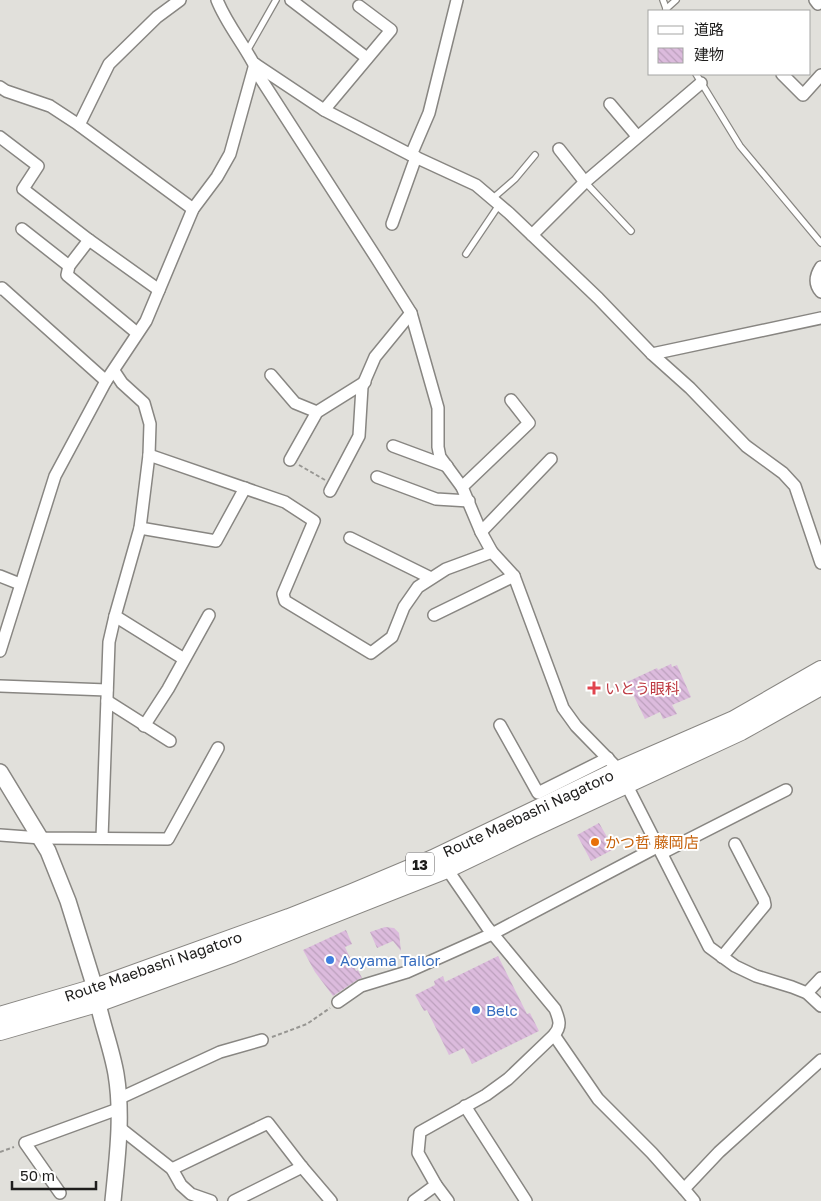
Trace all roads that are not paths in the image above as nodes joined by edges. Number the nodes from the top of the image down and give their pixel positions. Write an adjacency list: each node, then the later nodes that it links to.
1 (180, 0): 21 (street)
2 (217, 0): 12 (street)
3 (276, 0): 12 (lane)
4 (291, 0): 13 (street)
5 (458, 0): 26 (street)
6 (663, 0): 11 (lane)
7 (676, 0): 11 (lane)
8 (815, 0): 9 (street)
9 (821, 2)
10 (359, 6): 13 (street)
11 (667, 10)
12 (247, 52): 14 (street)
13 (367, 58): 20 (street)
14 (255, 64): 20 (street); 29 (street); 42 (street)
15 (783, 75): 16 (street)
16 (821, 75)
17 (699, 77): 22 (street); 35 (lane)
18 (0, 87): 21 (street)
19 (610, 104): 22 (street)
20 (324, 110): 26 (street)
21 (79, 125): 29 (street)
22 (637, 136): 27 (street)
23 (0, 137): 34 (street)
24 (559, 149): 27 (street)
25 (535, 155): 28 (lane)
26 (413, 156): 28 (street); 30 (street)
27 (585, 182): 32 (lane); 33 (street)
28 (495, 202): 33 (street); 36 (lane)
29 (193, 210): 40 (street)
30 (392, 224)
31 (22, 229): 37 (street)
32 (631, 231)
33 (532, 235): 45 (street)
34 (89, 240): 37 (street); 40 (street)
35 (821, 243)
36 (466, 254)
37 (69, 266): 44 (street)
38 (821, 267): 41 (street)
39 (0, 289): 48 (street)
40 (159, 290): 44 (street)
41 (821, 292)
42 (411, 313): 49 (street); 56 (street)
43 (821, 318): 45 (street)
44 (137, 333): 46 (street)
45 (652, 354): 66 (street)
46 (114, 371): 48 (street); 53 (street)
47 (272, 375): 51 (street)
48 (106, 382): 70 (street)
49 (365, 382): 51 (street); 60 (street)
50 (511, 400): 58 (street)
51 (317, 412): 55 (street)
52 (393, 446): 56 (street)
53 (148, 454): 59 (street); 62 (street)
54 (551, 459): 63 (street)
55 (290, 460)
56 (447, 466): 58 (street)
57 (376, 477): 61 (street)
58 (462, 487): 61 (street)
59 (245, 488): 62 (street); 69 (street)
60 (332, 488)
61 (469, 502): 63 (street)
62 (140, 528): 73 (street)
63 (481, 532): 65 (street)
64 (350, 538): 69 (street)
65 (492, 552): 68 (street); 69 (street)
66 (821, 563)
67 (0, 576): 70 (street)
68 (514, 576): 72 (street); 84 (street)
69 (431, 578)
70 (20, 584): 74 (street)
71 (209, 615): 75 (street)
72 (434, 615)
73 (115, 616): 75 (street); 79 (street)
74 (0, 651)
75 (184, 659): 81 (street)
76 (821, 670): 84 (main road, Route Maebashi Nagatoro / 13)
77 (0, 686): 79 (street)
78 (821, 686): 84 (main road, Route Maebashi Nagatoro / 13)
79 (107, 695): 81 (street); 89 (street)
80 (500, 725): 84 (street)
81 (144, 726): 82 (street)
82 (170, 741)
83 (218, 748): 89 (street)
84 (618, 771): 91 (street); 92 (main road, Route Maebashi Nagatoro / 13); 97 (main road, Route Maebashi Nagatoro / 13)
85 (2, 780): 88 (street)
86 (786, 790): 91 (street)
87 (0, 835): 88 (street)
88 (41, 838): 89 (street); 97 (street)
89 (102, 838)
90 (735, 844): 94 (street)
91 (661, 849): 93 (street); 94 (street)
92 (447, 869): 93 (street); 97 (main road, Route Maebashi Nagatoro / 13)
93 (492, 934): 98 (street); 102 (street)
94 (722, 957): 96 (street)
95 (821, 978): 96 (street)
96 (807, 993): 99 (street)
97 (96, 995): 100 (main road, Route Maebashi Nagatoro / 13); 101 (main road, Route Maebashi Nagatoro / 13); 105 (street)
98 (338, 1002)
99 (821, 1006)
100 (0, 1016)
101 (0, 1031)
102 (554, 1035): 106 (street); 111 (street)
103 (262, 1040): 105 (street)
104 (821, 1060): 111 (street)
105 (118, 1104): 107 (street); 113 (street)
106 (465, 1106): 110 (street); 121 (street)
107 (120, 1128): 109 (street); 114 (street)
108 (302, 1168): 109 (street); 112 (street); 118 (street)
109 (172, 1169): 115 (street)
110 (436, 1185): 119 (street); 120 (street)
111 (684, 1189): 122 (street)
112 (254, 1191): 116 (street); 117 (street)
113 (60, 1192)
114 (113, 1201)
115 (211, 1201)
116 (234, 1201)
117 (262, 1201)
118 (331, 1201)
119 (414, 1201)
120 (448, 1201)
121 (526, 1201)
122 (694, 1201)

